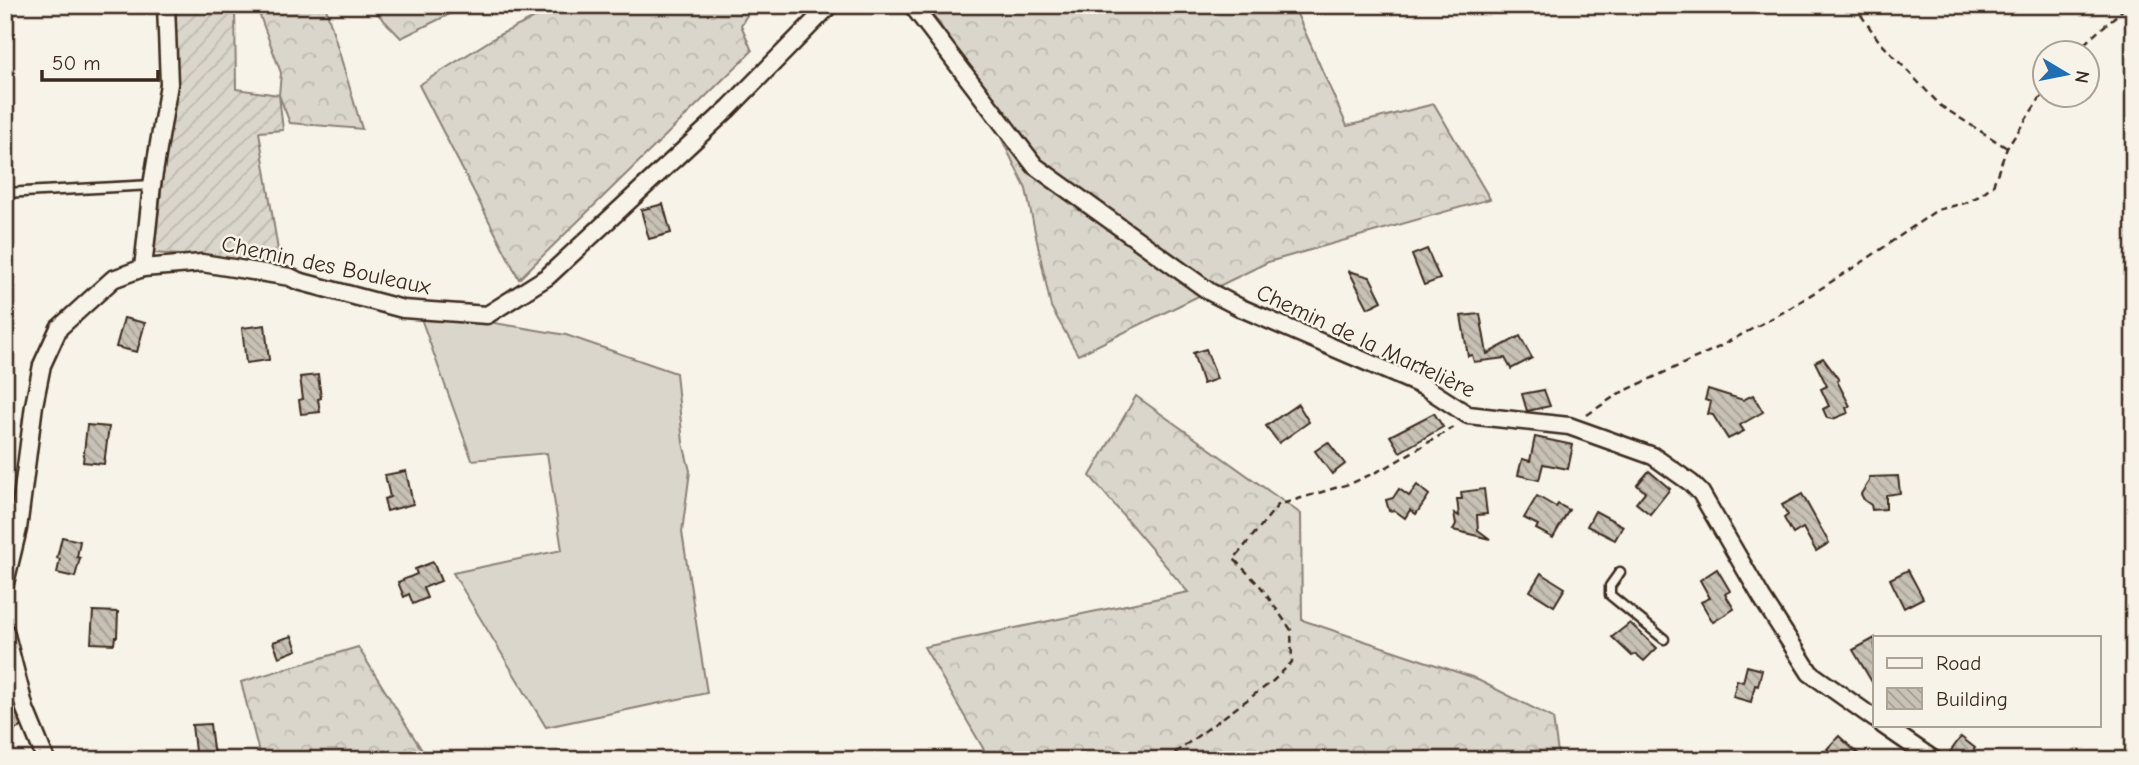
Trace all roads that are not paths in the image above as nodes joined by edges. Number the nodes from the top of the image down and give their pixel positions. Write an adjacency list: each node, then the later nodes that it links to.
1 (166, 5): 4 (street)
2 (830, 5): 6 (street, Chemin des Bouleaux)
3 (912, 5): 11 (street, Chemin de la Martelière)
4 (152, 185): 5 (lane); 6 (street)
5 (5, 193)
6 (143, 268): 8 (street, Chemin des Bouleaux)
7 (1620, 572): 10 (lane)
8 (5, 583)
9 (5, 631): 13 (street)
10 (1664, 639)
11 (1873, 718)
12 (1884, 726): 14 (street)
13 (46, 760)
14 (1934, 760)

